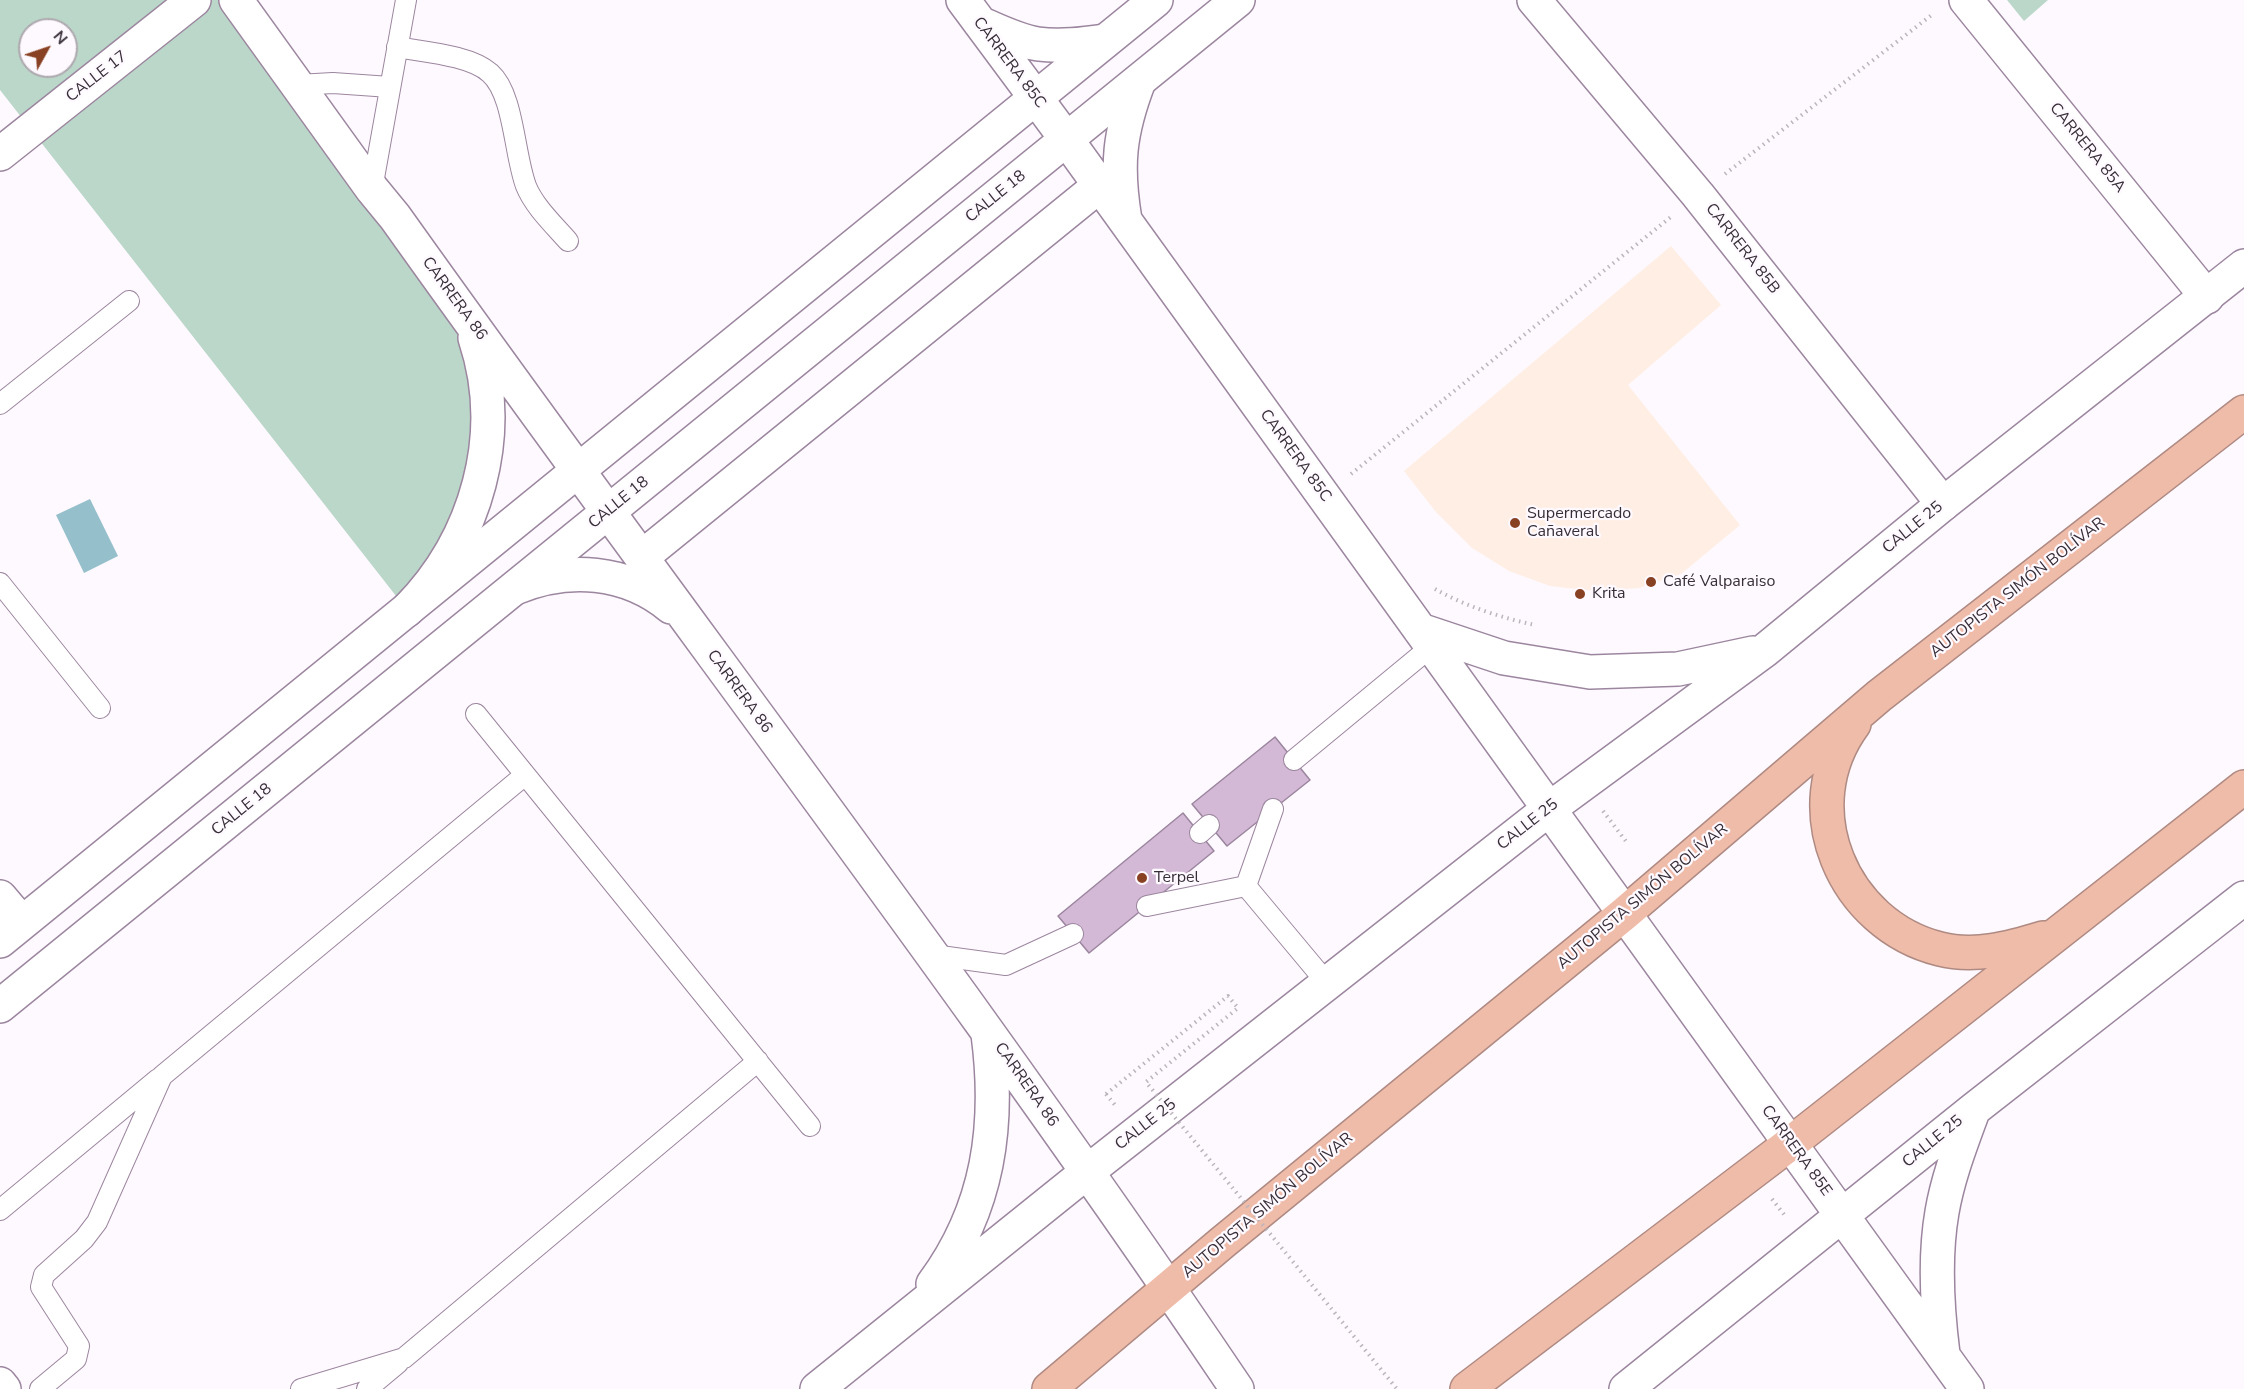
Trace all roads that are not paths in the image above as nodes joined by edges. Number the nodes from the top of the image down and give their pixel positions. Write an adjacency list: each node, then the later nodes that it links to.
1 (194, 0): 16 (street, CALLE 17)
2 (236, 0): 12 (street, CARRERA 86)
3 (406, 0): 10 (lane)
4 (1156, 0): 9 (street)
5 (1238, 0): 11 (street, CALLE 18)
6 (1533, 0): 28 (street, CARRERA 85B)
7 (1954, 4): 22 (street, CARRERA 85A)
8 (971, 12): 9 (street); 14 (street, CARRERA 85C)
9 (1105, 41): 14 (street)
10 (397, 47): 13 (lane); 20 (lane)
11 (1139, 81): 15 (street, CALLE 18); 19 (street)
12 (297, 85): 13 (lane); 18 (street, CARRERA 86)
13 (390, 87): 18 (lane)
14 (1036, 97): 15 (street, CARRERA 85C); 27 (street)
15 (1067, 140): 17 (street, CARRERA 85C); 29 (street, CALLE 18)
16 (0, 154)
17 (1099, 186): 19 (street, CARRERA 85C); 30 (street)
18 (372, 189): 24 (street, CARRERA 86)
19 (1126, 222): 35 (street, CARRERA 85C)
20 (567, 241)
21 (2244, 266): 22 (street, CALLE 25)
22 (2207, 297): 28 (street, CALLE 25)
23 (129, 301): 25 (lane)
24 (470, 322): 27 (street, CARRERA 86); 33 (street)
25 (0, 404)
26 (2244, 412): 37 (highway, AUTOPISTA SIMÓN BOLÍVAR)
27 (579, 470): 29 (street, CARRERA 86); 33 (street)
28 (1943, 504): 36 (street, CALLE 25)
29 (609, 511): 30 (street, CARRERA 86); 31 (street, CALLE 18)
30 (642, 557): 34 (street, CARRERA 86)
31 (515, 588): 34 (street); 55 (street, CALLE 18)
32 (2, 590): 38 (lane)
33 (407, 610): 50 (street)
34 (690, 626): 53 (street, CARRERA 86)
35 (1426, 638): 36 (street); 40 (lane); 44 (street, CARRERA 85C)
36 (1764, 651): 44 (street, CALLE 25)
37 (1879, 696): 49 (highway, AUTOPISTA SIMÓN BOLÍVAR); 52 (highway)
38 (100, 708)
39 (476, 714): 41 (lane)
40 (1294, 760)
41 (525, 775): 57 (lane); 58 (lane)
42 (2244, 787): 52 (highway)
43 (1273, 809): 45 (lane)
44 (1549, 809): 49 (street, CARRERA 85C); 54 (street, CALLE 25)
45 (1246, 886): 48 (lane); 54 (lane)
46 (0, 897): 50 (street)
47 (2244, 898): 59 (street, CALLE 25)
48 (1147, 906)
49 (1624, 914): 61 (street, CARRERA 85E); 65 (highway, AUTOPISTA SIMÓN BOLÍVAR)
50 (11, 932)
51 (1073, 934): 53 (lane)
52 (2057, 934): 61 (highway)
53 (933, 955): 56 (street, CARRERA 86)
54 (1327, 983): 62 (street, CALLE 25)
55 (0, 1006)
56 (988, 1032): 62 (street, CARRERA 86); 66 (street)
57 (758, 1061): 60 (lane); 68 (lane)
58 (162, 1076): 63 (lane); 71 (lane)
59 (1973, 1110): 64 (street, CALLE 25); 67 (street)
60 (810, 1126)
61 (1791, 1143): 64 (street, CARRERA 85E); 77 (highway)
62 (1087, 1172): 65 (street, CARRERA 86); 66 (street, CALLE 25)
63 (0, 1210)
64 (1842, 1215): 67 (street, CARRERA 85E); 78 (street, CALLE 25)
65 (1169, 1289): 75 (highway, AUTOPISTA SIMÓN BOLÍVAR); 76 (street, CARRERA 86)
66 (910, 1313): 74 (street, CALLE 25)
67 (1944, 1355): 79 (street, CARRERA 85E)
68 (404, 1358): 72 (lane); 73 (lane)
69 (0, 1384): 70 (street)
70 (4, 1389)
71 (40, 1389)
72 (301, 1389)
73 (367, 1389)
74 (816, 1389)
75 (1049, 1389)
76 (1237, 1389)
77 (1467, 1389)
78 (1626, 1389)
79 (1967, 1389)

